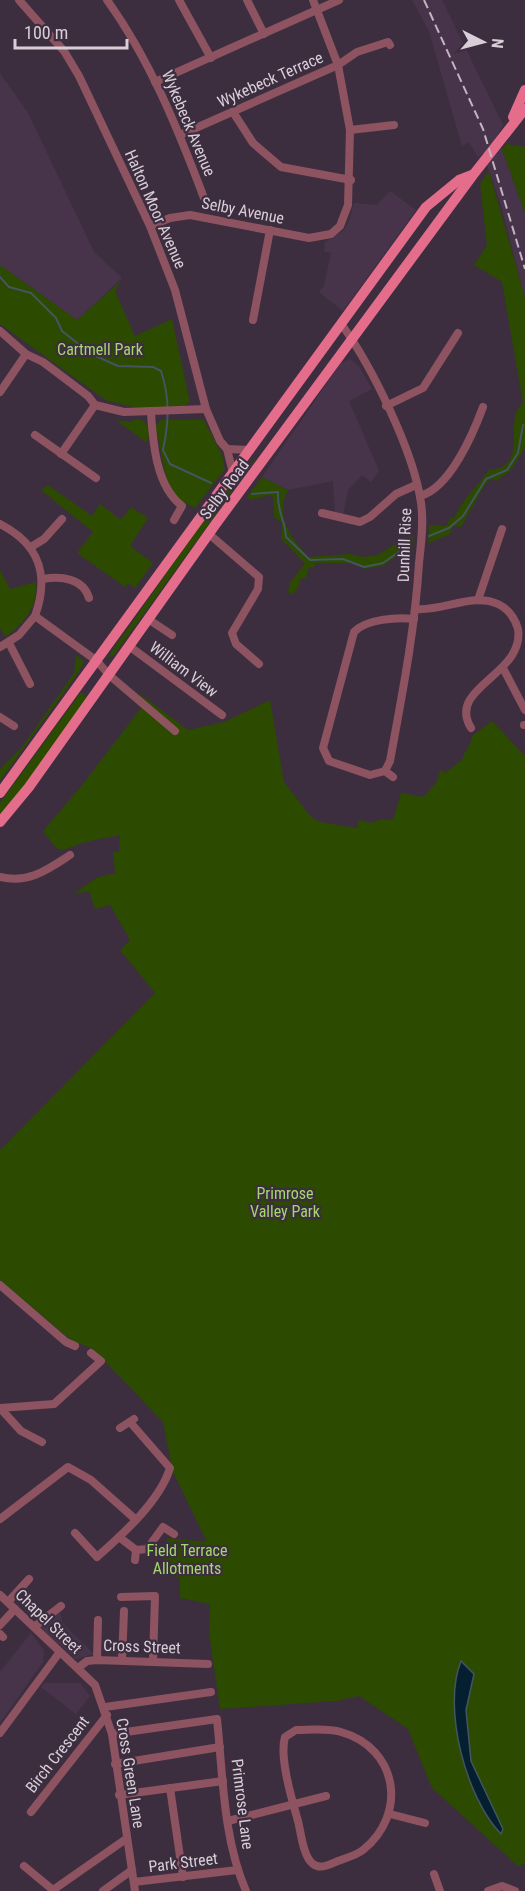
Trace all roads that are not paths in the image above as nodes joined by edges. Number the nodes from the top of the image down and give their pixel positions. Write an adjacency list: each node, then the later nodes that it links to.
1 (19, 0): 24 (street, Halton Moor Avenue)
2 (107, 0): 12 (street, Wykebeck Avenue)
3 (179, 0): 10 (street)
4 (246, 0): 8 (street)
5 (313, 0): 7 (street)
6 (339, 0): 7 (street)
7 (318, 9): 8 (street); 11 (street)
8 (264, 34): 10 (street)
9 (390, 45): 11 (street, Wykebeck Terrace)
10 (211, 58): 12 (street)
11 (338, 65): 15 (street, Wykebeck Terrace); 18 (street)
12 (156, 82): 19 (street, Wykebeck Avenue)
13 (525, 90): 20 (main road, Selby Road)
14 (525, 109): 20 (main road, Selby Road)
15 (233, 112): 19 (street, Wykebeck Terrace); 22 (street)
16 (525, 123): 20 (main road, Selby Road)
17 (394, 124): 18 (street)
18 (350, 130): 22 (street)
19 (180, 135): 23 (street, Wykebeck Avenue)
20 (504, 136): 21 (main road, Selby Road)
21 (473, 175): 27 (main road, Selby Road); 30 (main road, Selby Road)
22 (351, 180): 25 (street, Selby Avenue)
23 (204, 198)
24 (150, 226): 25 (street, Selby Avenue); 36 (street, Halton Moor Avenue)
25 (270, 230): 26 (street)
26 (253, 320)
27 (342, 325): 30 (street, Dunhill Rise); 40 (main road, Selby Road)
28 (0, 331): 31 (street)
29 (458, 333): 34 (street)
30 (352, 340): 34 (street, Dunhill Rise); 51 (main road, Selby Road)
31 (26, 354): 32 (street); 33 (street)
32 (0, 392)
33 (95, 405): 37 (street); 41 (street)
34 (386, 406): 44 (street, Dunhill Rise)
35 (483, 407): 45 (street)
36 (206, 409): 37 (street); 39 (street, Halton Moor Avenue)
37 (151, 413): 48 (street)
38 (35, 435): 41 (street)
39 (227, 449): 40 (street); 42 (street, Halton Moor Avenue)
40 (250, 450): 42 (main road, Selby Road)
41 (61, 454): 43 (street)
42 (233, 473): 64 (main road, Selby Road)
43 (96, 478)
44 (416, 485): 45 (street, Dunhill Rise); 46 (street)
45 (420, 496): 56 (street, Dunhill Rise)
46 (322, 513)
47 (62, 519): 52 (street)
48 (174, 520)
49 (0, 524): 52 (street)
50 (502, 530): 55 (street)
51 (209, 534): 58 (main road, Selby Road); 65 (street)
52 (31, 547): 53 (street)
53 (43, 579): 54 (street); 57 (street)
54 (89, 598)
55 (478, 600): 56 (street); 66 (street)
56 (415, 609): 59 (street, Dunhill Rise)
57 (35, 616): 61 (street); 64 (street)
58 (148, 619): 60 (street); 62 (main road, Selby Road)
59 (414, 619): 75 (street, Dunhill Rise); 75 (street)
60 (172, 635)
61 (9, 643): 63 (street); 68 (street)
62 (129, 646): 67 (main road, Selby Road); 70 (street, William View)
63 (0, 647)
64 (97, 661): 67 (street); 77 (main road, Selby Road)
65 (260, 664)
66 (504, 670): 69 (street); 73 (street)
67 (109, 675): 74 (street); 78 (main road, Selby Road)
68 (30, 684)
69 (525, 710)
70 (222, 715)
71 (0, 717): 72 (street)
72 (14, 726)
73 (471, 728)
74 (175, 731)
75 (385, 771): 76 (street)
76 (393, 777)
77 (0, 793)
78 (0, 822)
79 (70, 855): 80 (street)
80 (0, 878)
81 (0, 1286): 82 (street)
82 (75, 1346)
83 (91, 1353): 85 (street)
84 (120, 1428): 87 (street)
85 (42, 1442)
86 (0, 1519): 87 (street)
87 (135, 1519): 90 (street)
88 (75, 1533): 90 (street)
89 (174, 1534): 90 (street)
90 (119, 1537)
91 (32, 1579): 94 (street)
92 (0, 1594): 94 (street, Chapel Street)
93 (121, 1597): 103 (street)
94 (11, 1605): 98 (street); 99 (street, Chapel Street)
95 (61, 1606): 99 (street)
96 (124, 1611): 102 (street)
97 (98, 1620): 101 (street)
98 (0, 1625)
99 (34, 1627): 100 (street, Chapel Street)
100 (59, 1653): 105 (street, Chapel Street); 108 (street)
101 (97, 1660): 102 (street, Cross Street); 105 (street, Cross Street)
102 (122, 1660): 103 (street, Cross Street)
103 (153, 1661): 104 (street, Cross Street)
104 (208, 1664)
105 (78, 1668): 107 (street, Cross Green Lane)
106 (211, 1692): 107 (street)
107 (106, 1711): 109 (street, Cross Green Lane); 117 (street, Birch Crescent)
108 (0, 1733)
109 (112, 1734): 110 (street, Primrose Lane); 111 (street, Cross Green Lane)
110 (220, 1747): 111 (street); 112 (street, Primrose Lane)
111 (115, 1764): 114 (street, Cross Green Lane)
112 (223, 1781): 113 (street); 119 (street, Primrose Lane)
113 (170, 1788): 114 (street); 126 (street)
114 (119, 1795): 121 (street, Cross Green Lane)
115 (326, 1796): 116 (street)
116 (293, 1804): 118 (street); 118 (street); 119 (street)
117 (31, 1812)
118 (390, 1814): 120 (street)
119 (228, 1821): 124 (street, Primrose Lane)
120 (425, 1823)
121 (126, 1839): 123 (street, Cross Green Lane); 128 (street)
122 (24, 1866): 128 (street)
123 (132, 1870): 127 (street, Cross Green Lane); 129 (street)
124 (237, 1870): 126 (street, Park Street); 130 (street, Primrose Lane)
125 (434, 1874): 131 (street)
126 (183, 1877): 127 (street, Park Street)
127 (135, 1887)
128 (53, 1890)
129 (104, 1891)
130 (246, 1891)
131 (440, 1891)
132 (488, 1891): 133 (street)
133 (515, 1891)

